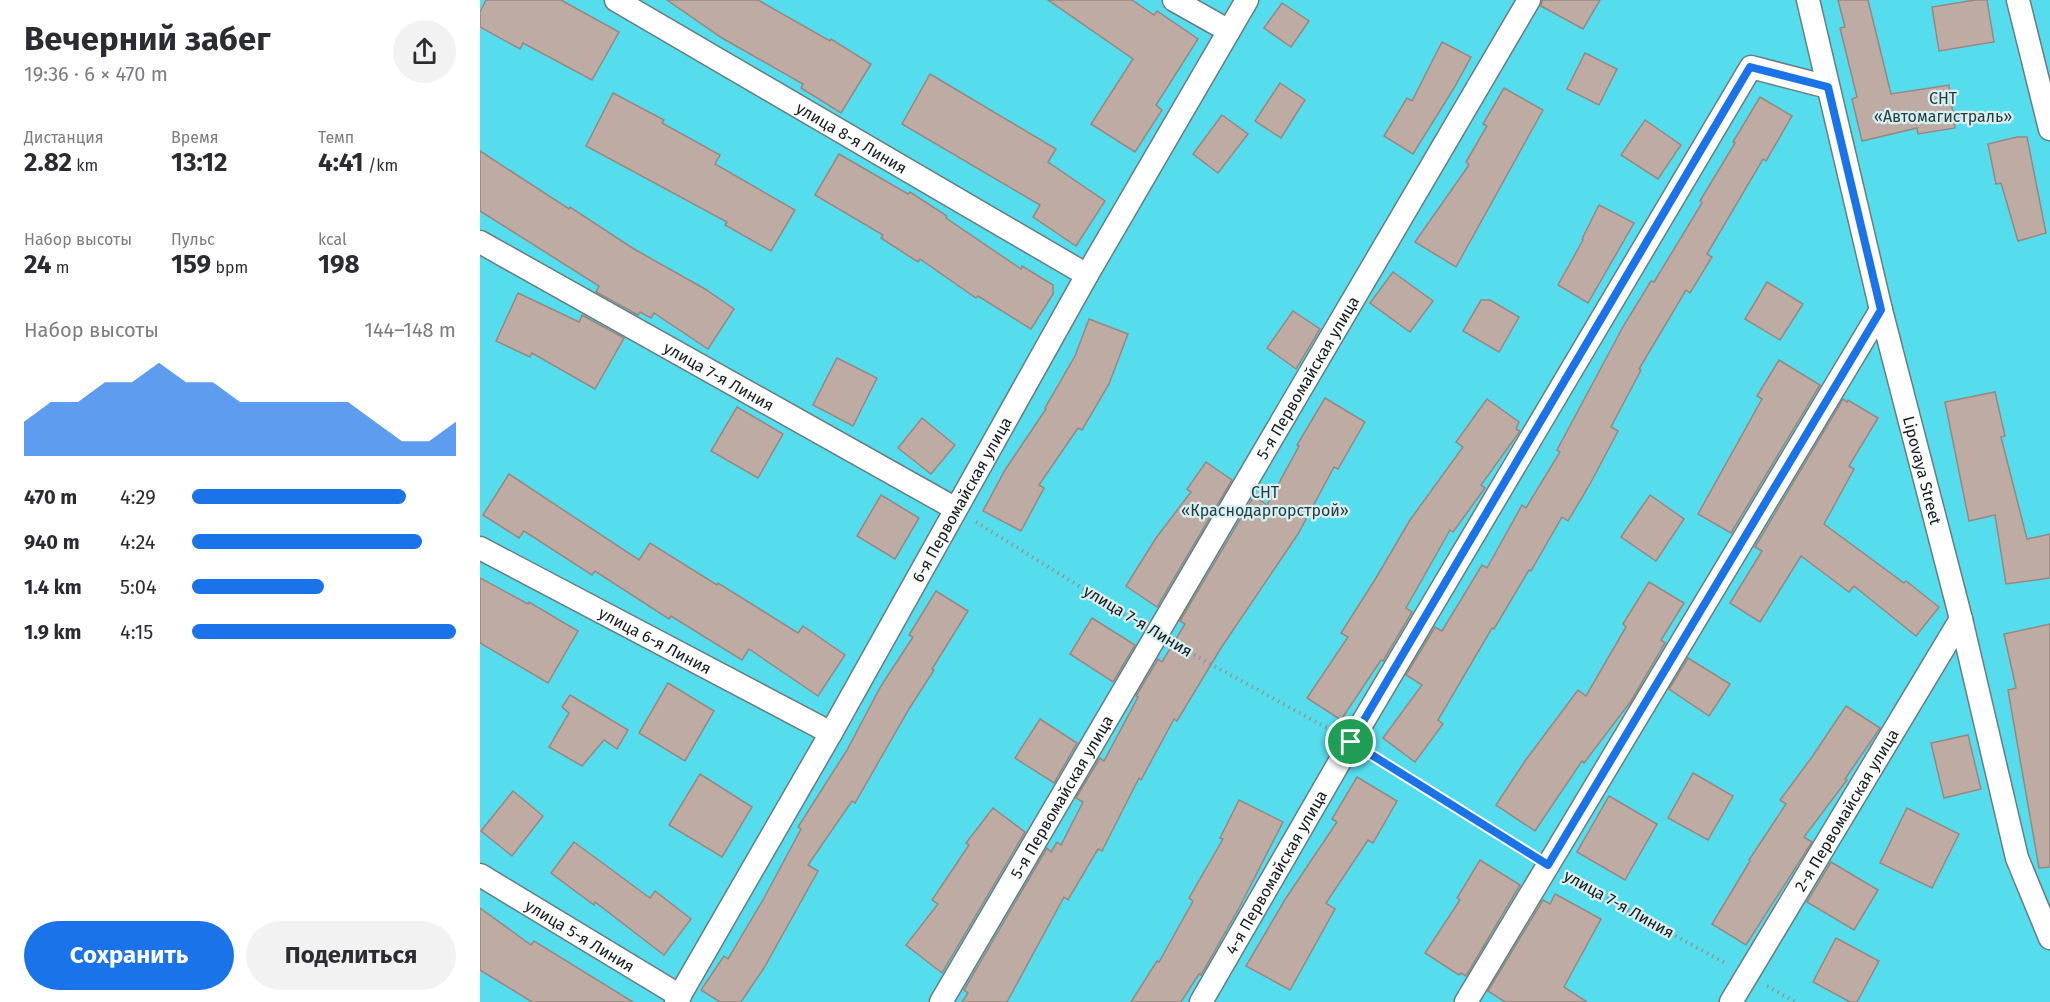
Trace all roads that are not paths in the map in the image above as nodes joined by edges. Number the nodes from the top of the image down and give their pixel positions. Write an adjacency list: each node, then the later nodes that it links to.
1 (616, 0): 11 (street, улица 8-я Линия)
2 (1174, 0): 7 (street)
3 (1247, 0): 7 (street, 6-я Первомайская улица)
4 (1529, 0): 20 (street, 5-я Первомайская улица)
5 (1809, 0): 8 (street, Lipovaya Street)
6 (2018, 0): 9 (street)
7 (1229, 31): 11 (street, 6-я Первомайская улица)
8 (1828, 87): 12 (street, Lipovaya Street); 21 (street, 4-я Первомайская улица)
9 (2050, 129)
10 (480, 242): 13 (street, улица 7-я Линия)
11 (1087, 275): 13 (street, 6-я Первомайская улица)
12 (1881, 310): 15 (street, Lipovaya Street); 22 (street)
13 (956, 509): 16 (street, 6-я Первомайская улица)
14 (480, 548): 16 (street, улица 6-я Линия)
15 (1960, 619): 18 (street, Lipovaya Street); 23 (street, 2-я Первомайская улица)
16 (831, 734): 19 (street, 6-я Первомайская улица)
17 (480, 875): 19 (street, улица 5-я Линия)
18 (2050, 938)
19 (678, 999)
20 (941, 1002)
21 (1201, 1002)
22 (1466, 1002)
23 (1731, 1002)

